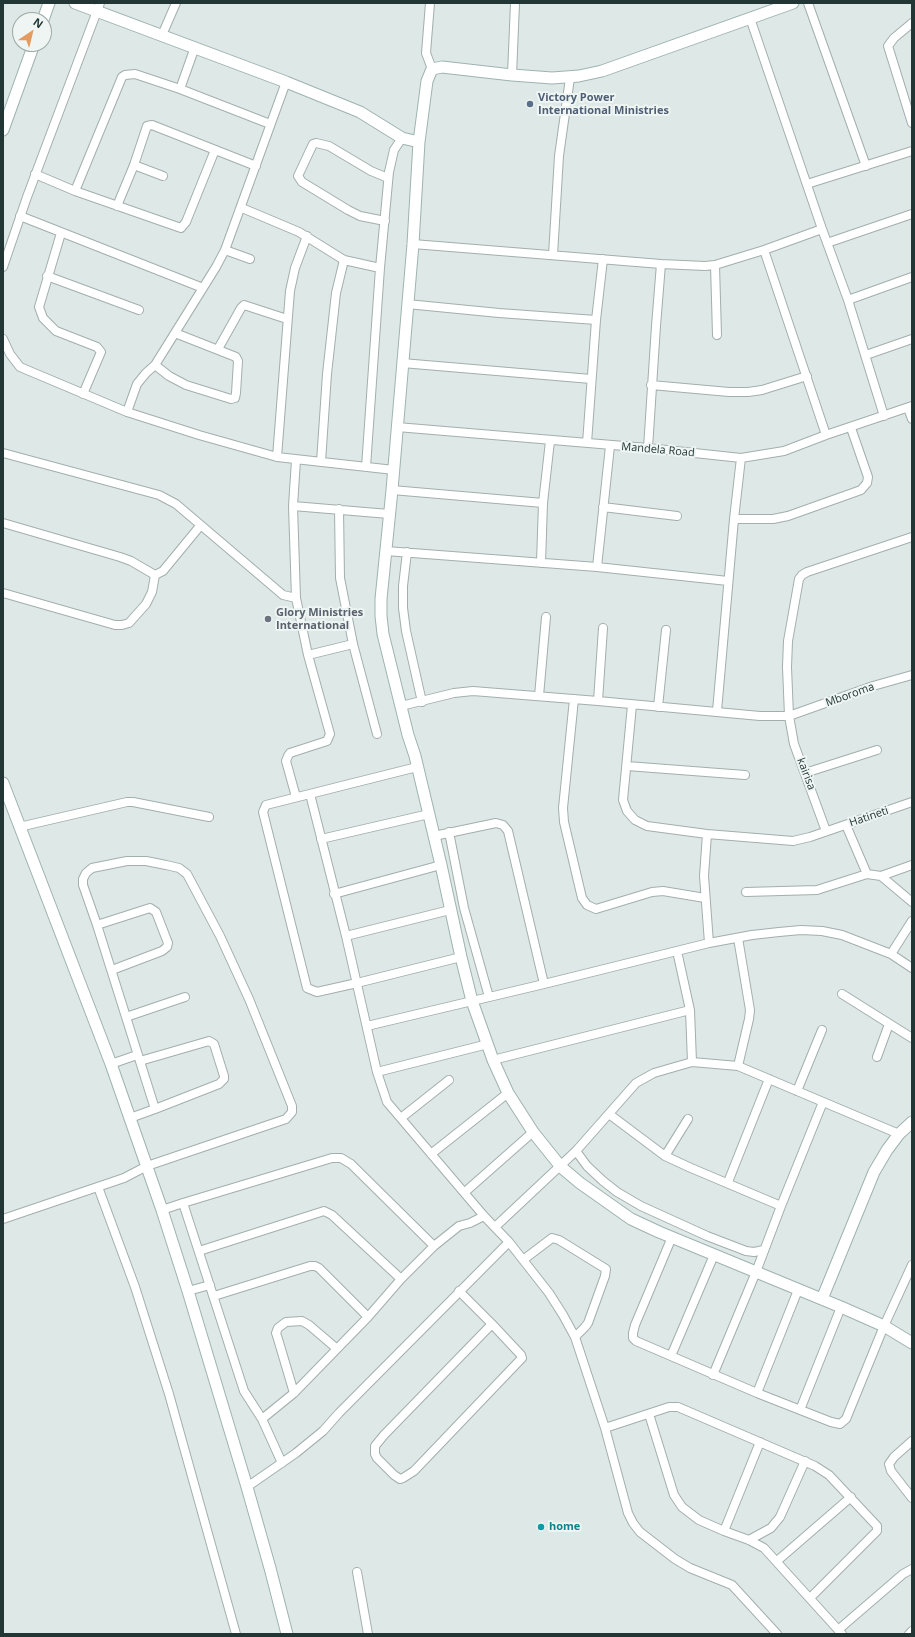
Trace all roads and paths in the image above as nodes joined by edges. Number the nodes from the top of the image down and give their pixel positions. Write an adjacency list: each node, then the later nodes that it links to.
1 (75, 3): 7 (street)
2 (176, 3): 10 (street)
3 (430, 3): 13 (street)
4 (515, 3): 14 (street)
5 (793, 3): 8 (street)
6 (808, 3): 27 (street)
7 (98, 7): 10 (street); 28 (street)
8 (750, 18): 15 (street); 31 (street)
9 (912, 22): 18 (street)
10 (162, 35): 11 (street)
11 (195, 47): 16 (street); 17 (street)
12 (31, 52): 20 (street)
13 (432, 69): 14 (street); 22 (street)
14 (512, 75): 15 (street)
15 (570, 78): 45 (street)
16 (286, 82): 19 (street); 21 (street)
17 (180, 89): 19 (street); 32 (street)
18 (912, 123)
19 (270, 124): 26 (street)
20 (3, 130)
21 (402, 138): 22 (street); 30 (street)
22 (419, 142): 42 (street)
23 (215, 150): 25 (street); 26 (street); 33 (street)
24 (912, 151): 27 (street)
25 (134, 165): 29 (street); 33 (street)
26 (256, 166): 34 (street)
27 (866, 166): 31 (street)
28 (35, 174): 32 (street); 36 (street)
29 (163, 176)
30 (388, 178): 37 (street); 37 (street)
31 (807, 184): 38 (street)
32 (75, 191): 33 (street)
33 (117, 206)
34 (242, 208): 40 (street); 43 (street)
35 (912, 214): 41 (street)
36 (20, 216): 39 (street); 51 (street)
37 (385, 221): 52 (street)
38 (822, 229): 41 (street); 44 (street)
39 (61, 233): 53 (street); 55 (street)
40 (307, 236): 48 (street); 59 (street)
41 (827, 243): 56 (street)
42 (413, 244): 45 (street); 57 (street)
43 (225, 250): 46 (street); 55 (street)
44 (764, 250): 50 (street); 69 (street)
45 (553, 255): 47 (street)
46 (250, 259)
47 (602, 259): 49 (street); 60 (street)
48 (344, 260): 52 (street); 88 (street)
49 (661, 264): 50 (street); 71 (street)
50 (715, 266): 62 (street)
51 (3, 267)
52 (380, 268): 89 (street)
53 (47, 276): 58 (street); 72 (street)
54 (912, 277): 56 (street)
55 (203, 288): 61 (street)
56 (848, 300): 66 (street)
57 (407, 304): 60 (street); 67 (street)
58 (139, 310)
59 (287, 319): 65 (street); 85 (street)
60 (596, 320): 70 (street)
61 (176, 333): 65 (street); 68 (street)
62 (717, 335)
63 (3, 338): 72 (street)
64 (912, 339): 66 (street)
65 (218, 349): 68 (street)
66 (866, 355): 75 (street)
67 (402, 364): 70 (street); 77 (street)
68 (154, 365): 74 (street)
69 (807, 376): 71 (street); 79 (street)
70 (591, 379): 81 (street)
71 (651, 385): 83 (street)
72 (83, 394): 74 (street)
73 (910, 407): 75 (street, Mandela Road); 76 (street)
74 (127, 412): 85 (street)
75 (884, 416): 78 (street, Mandela Road)
76 (912, 419)
77 (397, 427): 80 (street, Mandela Road); 90 (street)
78 (851, 428): 79 (street, Mandela Road); 98 (street)
79 (826, 435): 86 (street, Mandela Road)
80 (550, 441): 81 (street, Mandela Road); 92 (street)
81 (587, 443): 82 (street, Mandela Road)
82 (610, 446): 83 (street, Mandela Road); 94 (street)
83 (648, 448): 86 (street, Mandela Road)
84 (3, 453): 100 (street)
85 (277, 457): 87 (street)
86 (741, 458): 98 (street)
87 (296, 460): 88 (street); 93 (street)
88 (322, 462): 89 (street)
89 (366, 467): 90 (street)
90 (394, 470): 91 (street)
91 (392, 490): 92 (street); 96 (street)
92 (543, 503): 104 (street)
93 (293, 506): 95 (street); 109 (street)
94 (603, 507): 97 (street); 105 (street)
95 (339, 509): 96 (street); 113 (street)
96 (389, 514): 102 (street)
97 (677, 516)
98 (734, 519): 107 (street)
99 (3, 523): 106 (street)
100 (200, 526): 106 (street); 109 (street)
101 (912, 537): 124 (street, kairisa)
102 (386, 551): 103 (street); 121 (street)
103 (407, 552): 104 (street); 119 (street)
104 (541, 563): 105 (street)
105 (597, 567): 107 (street)
106 (155, 575): 108 (street)
107 (728, 581): 123 (street)
108 (3, 593)
109 (296, 598): 114 (street)
110 (546, 617): 116 (street)
111 (603, 628): 118 (street)
112 (666, 630): 122 (street)
113 (353, 644): 114 (street); 125 (street)
114 (308, 655): 133 (street)
115 (911, 677): 124 (street, Mboroma)
116 (539, 696): 117 (street, Mboroma); 119 (street, Mboroma)
117 (574, 699): 118 (street, Mboroma); 150 (street)
118 (598, 700): 120 (street, Mboroma)
119 (422, 702): 121 (street, Mboroma)
120 (632, 705): 122 (street, Mboroma); 127 (street, Hatineti)
121 (401, 706): 128 (street)
122 (658, 707): 123 (street, Mboroma)
123 (716, 711): 124 (street, Mboroma)
124 (789, 716): 129 (street, kairisa)
125 (377, 734)
126 (877, 750): 129 (street)
127 (627, 766): 130 (street); 141 (street, Hatineti)
128 (417, 767): 132 (street); 135 (street)
129 (805, 773): 139 (street, kairisa)
130 (745, 775)
131 (3, 783): 138 (street)
132 (310, 794): 133 (street); 143 (street)
133 (296, 797): 163 (street)
134 (912, 802): 137 (street, Hatineti)
135 (429, 814): 142 (street); 143 (street)
136 (209, 817): 138 (street)
137 (846, 824): 139 (street, Hatineti); 146 (street)
138 (19, 827): 180 (street)
139 (826, 831): 141 (street, Hatineti)
140 (449, 832): 142 (street); 164 (street); 167 (street)
141 (707, 834): 150 (street)
142 (434, 836): 144 (street)
143 (322, 839): 149 (street)
144 (441, 865): 149 (street); 152 (street)
145 (912, 865): 147 (street)
146 (867, 874): 147 (street); 148 (street)
147 (881, 876): 151 (street)
148 (746, 892)
149 (334, 894): 155 (street)
150 (705, 898): 157 (street)
151 (912, 902)
152 (450, 910): 155 (street); 160 (street)
153 (912, 921): 159 (street)
154 (98, 925): 162 (street); 162 (street); 199 (street)
155 (346, 936): 163 (street)
156 (738, 938): 157 (street); 159 (street); 181 (street)
157 (709, 943): 158 (street)
158 (677, 951): 164 (street); 169 (street)
159 (891, 954): 161 (street)
160 (461, 957): 163 (street); 168 (street)
161 (912, 968)
162 (112, 970): 170 (street)
163 (357, 983): 172 (street)
164 (544, 984): 167 (street)
165 (842, 994): 171 (street)
166 (185, 997): 170 (street)
167 (489, 997): 168 (street)
168 (472, 1001): 172 (street); 175 (street)
169 (690, 1010): 178 (street); 179 (street)
170 (126, 1017): 177 (street)
171 (889, 1024): 174 (street); 176 (street)
172 (367, 1026): 182 (street)
173 (822, 1030): 185 (street)
174 (912, 1038)
175 (488, 1044): 178 (street); 182 (street)
176 (877, 1057)
177 (139, 1058): 180 (street); 188 (street); 188 (street)
178 (493, 1060): 186 (street)
179 (692, 1062): 181 (street); 189 (street)
180 (111, 1064): 190 (street)
181 (738, 1066): 183 (street)
182 (377, 1072): 191 (street)
183 (769, 1079): 185 (street); 201 (street)
184 (449, 1080): 191 (street)
185 (797, 1091): 187 (street)
186 (508, 1093): 194 (street); 197 (street)
187 (823, 1102): 195 (street); 205 (street)
188 (155, 1109): 190 (street)
189 (609, 1114): 196 (street); 198 (street)
190 (130, 1118): 199 (street)
191 (401, 1118): 197 (street)
192 (688, 1119): 198 (street)
193 (912, 1122): 195 (street)
194 (533, 1132): 200 (street); 203 (street)
195 (899, 1134): 225 (street)
196 (576, 1151): 200 (street); 213 (street)
197 (431, 1154): 203 (street)
198 (665, 1156): 201 (street)
199 (147, 1166): 202 (street); 206 (street)
200 (561, 1166): 209 (street); 210 (street)
201 (728, 1182): 205 (street)
202 (98, 1187): 208 (street); 256 (street)
203 (465, 1192): 207 (street)
204 (183, 1203): 206 (street); 212 (street); 214 (street)
205 (781, 1206): 213 (street)
206 (162, 1210): 222 (street)
207 (484, 1216): 209 (street); 212 (street)
208 (3, 1220)
209 (495, 1226): 211 (street)
210 (672, 1238): 215 (street); 233 (street)
211 (509, 1242): 216 (street); 223 (street)
212 (434, 1246): 219 (street)
213 (764, 1250): 218 (street)
214 (199, 1251): 219 (street); 220 (street)
215 (714, 1255): 218 (street); 233 (street)
216 (523, 1260): 230 (street); 230 (street)
217 (912, 1265): 229 (street)
218 (756, 1272): 221 (street); 234 (street)
219 (401, 1279): 227 (street)
220 (210, 1285): 222 (street); 224 (street)
221 (798, 1290): 225 (street); 235 (street)
222 (188, 1291): 245 (street)
223 (459, 1291): 228 (street); 244 (street)
224 (214, 1296): 227 (street); 239 (street)
225 (822, 1299): 226 (street)
226 (841, 1307): 229 (street); 237 (street)
227 (368, 1317): 232 (street)
228 (492, 1324): 228 (street)
229 (884, 1326): 231 (street); 237 (street)
230 (576, 1337): 240 (street)
231 (912, 1344)
232 (336, 1348): 236 (street); 236 (street)
233 (671, 1356): 234 (street)
234 (713, 1375): 235 (street)
235 (757, 1392): 237 (street)
236 (294, 1393): 239 (street)
237 (800, 1410)
238 (649, 1414): 240 (street); 242 (street); 248 (street)
239 (262, 1420): 244 (street)
240 (605, 1428): 259 (street)
241 (912, 1441): 247 (street)
242 (760, 1442): 243 (street); 248 (street)
243 (805, 1461): 246 (street); 249 (street)
244 (282, 1463): 245 (street)
245 (247, 1487): 257 (street)
246 (851, 1497): 250 (street); 253 (street)
247 (912, 1498)
248 (724, 1531): 249 (street)
249 (749, 1540): 250 (street)
250 (777, 1561): 253 (street)
251 (912, 1569): 255 (street)
252 (357, 1572): 258 (street)
253 (810, 1598): 255 (street)
254 (912, 1631): 260 (street)
255 (840, 1632)
256 (236, 1634)
257 (287, 1634)
258 (368, 1634)
259 (778, 1634)
260 (909, 1634)

